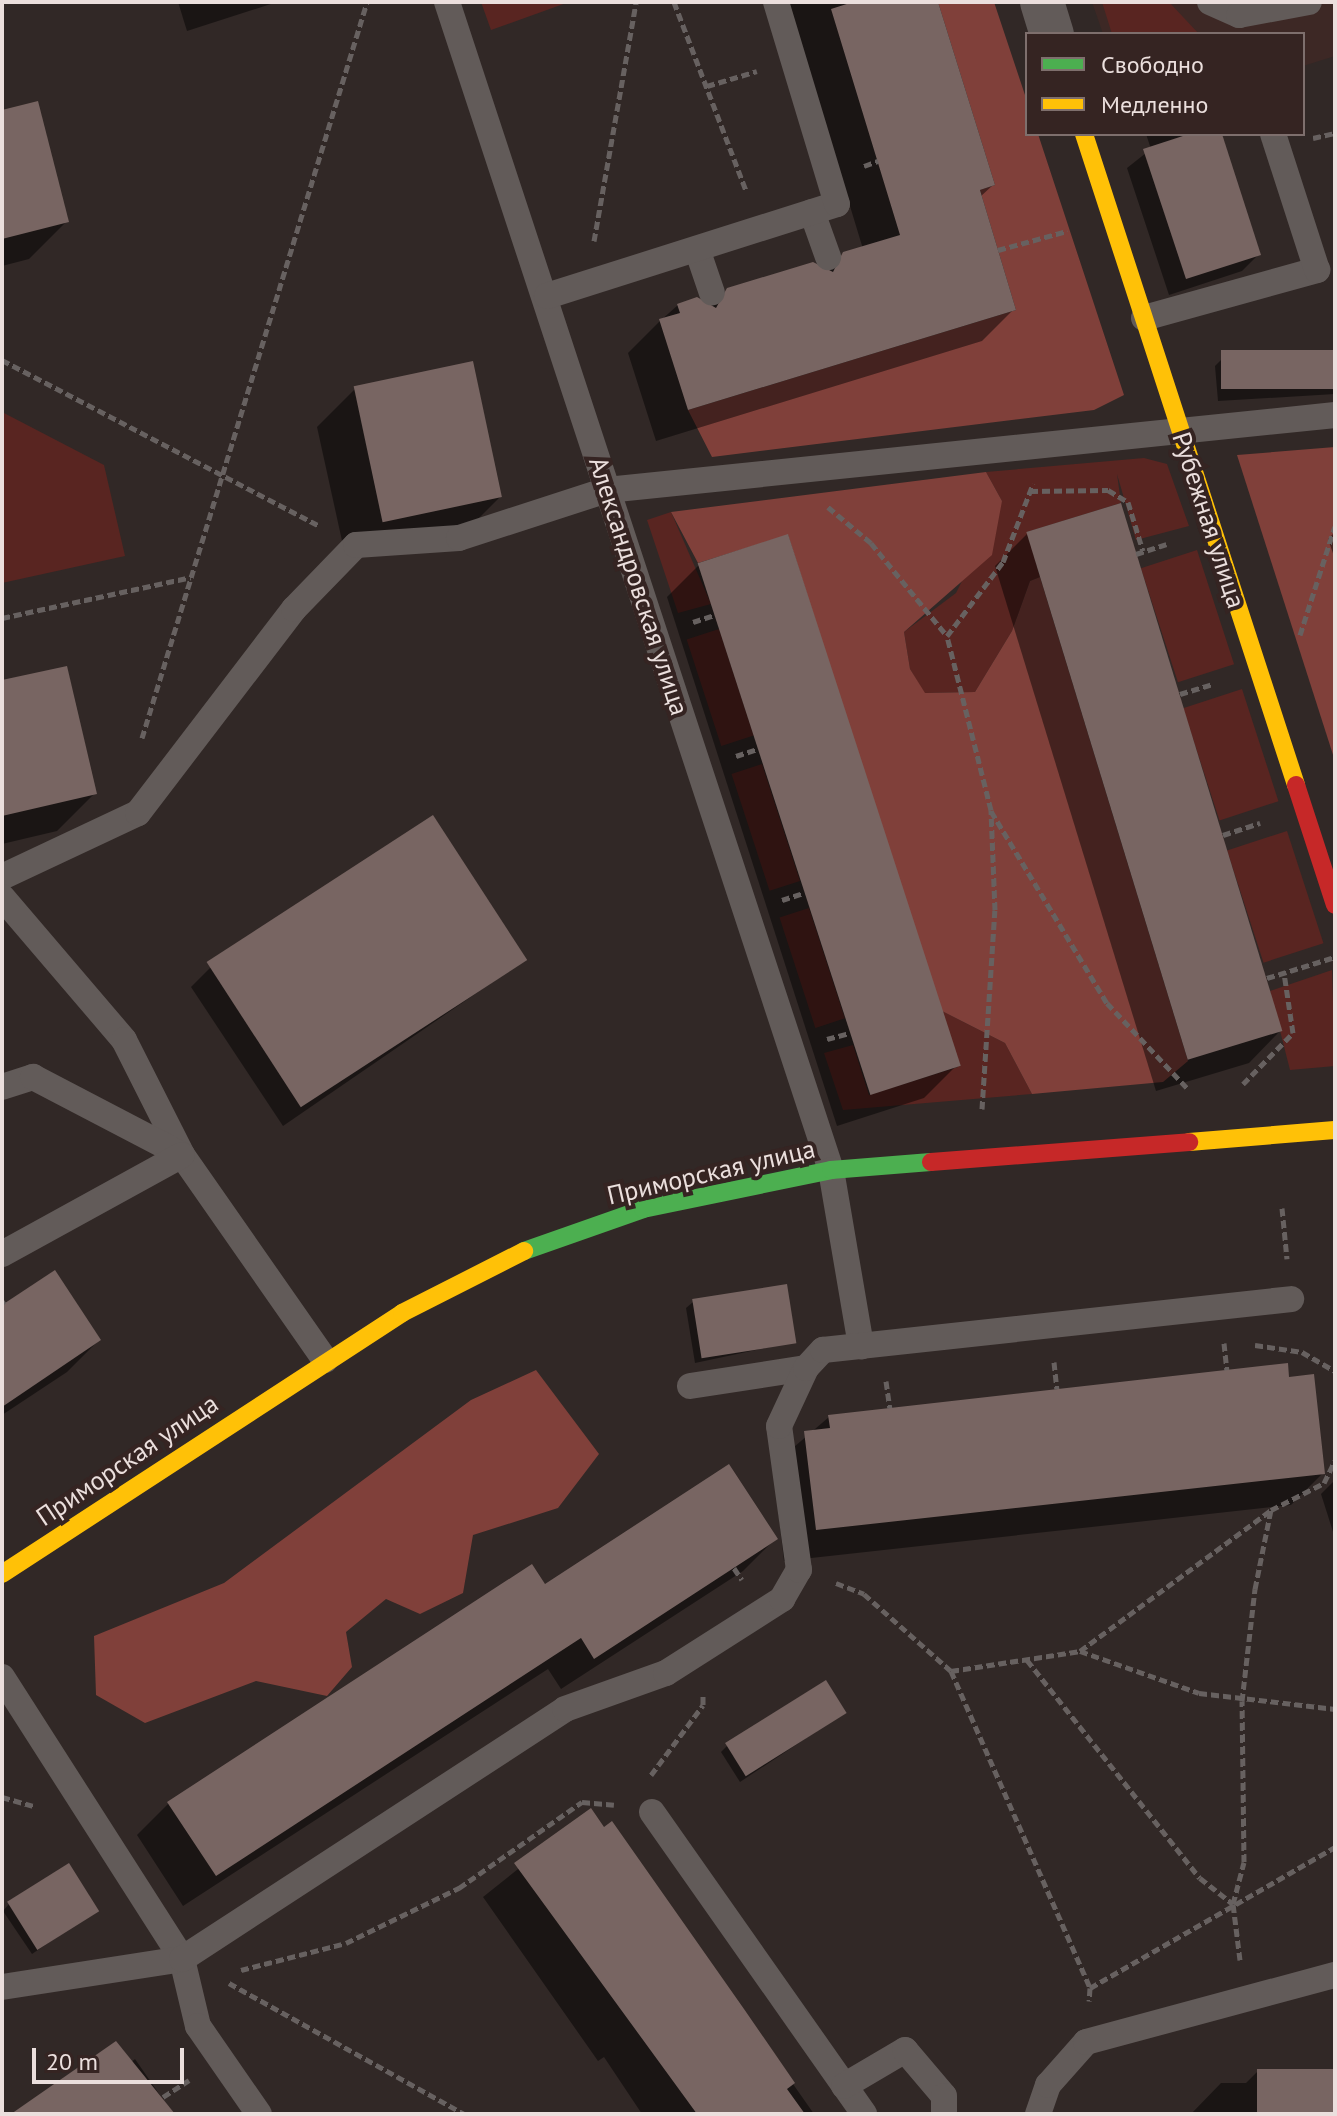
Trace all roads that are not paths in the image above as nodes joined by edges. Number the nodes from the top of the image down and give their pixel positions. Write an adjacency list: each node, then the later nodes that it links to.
1 (447, 2): 13 (lane, Александровская улица)
2 (776, 2): 9 (lane)
3 (1042, 2): 6 (street)
4 (1210, 2): 5 (lane)
5 (1309, 2)
6 (1051, 32)
7 (1085, 136): 14 (main road, Рубежная улица)
8 (1274, 136): 14 (lane)
9 (812, 212): 10 (lane); 11 (lane)
10 (697, 249): 12 (lane); 13 (lane)
11 (828, 257)
12 (712, 293)
13 (547, 296): 17 (lane, Александровская улица)
14 (1144, 318): 16 (main road, Рубежная улица)
15 (1335, 415): 16 (lane)
16 (1179, 428): 17 (lane); 20 (main road, Рубежная улица)
17 (607, 490): 18 (lane); 24 (lane, Александровская улица)
18 (2, 877)
19 (2, 897): 23 (lane)
20 (1335, 905)
21 (2, 1087): 23 (lane)
22 (1335, 1130): 24 (main road, Приморская улица)
23 (182, 1155): 25 (lane); 28 (lane)
24 (831, 1170): 27 (lane, Александровская улица); 28 (main road, Приморская улица)
25 (2, 1254)
26 (1291, 1299): 27 (lane)
27 (861, 1346): 29 (lane)
28 (325, 1360): 31 (main road, Приморская улица)
29 (806, 1368): 30 (lane); 34 (lane)
30 (690, 1386)
31 (2, 1574)
32 (2, 1677): 34 (lane)
33 (652, 1812): 37 (lane)
34 (182, 1959): 36 (lane); 38 (lane)
35 (1335, 1975): 41 (lane)
36 (2, 1987)
37 (844, 2086): 39 (lane); 40 (lane)
38 (259, 2114)
39 (864, 2114)
40 (944, 2114)
41 (1038, 2114)

